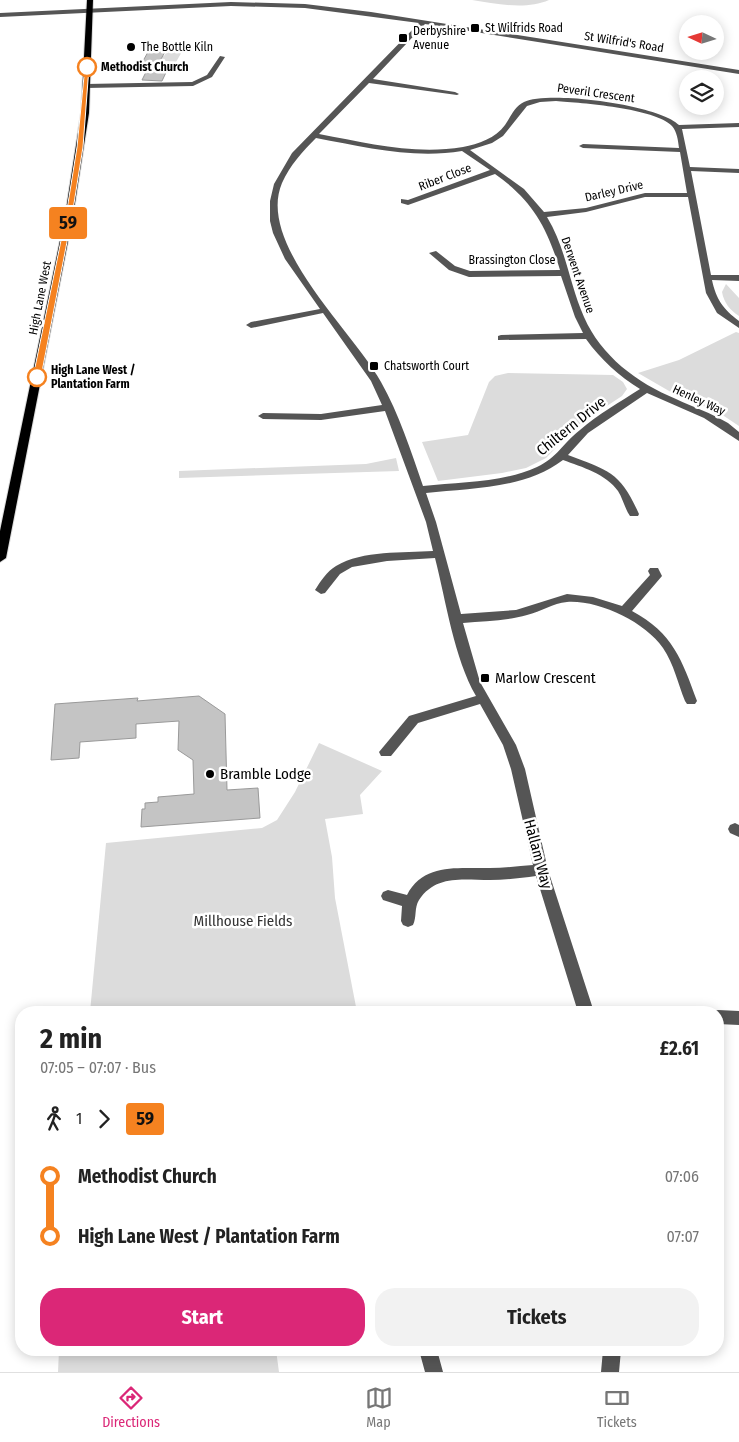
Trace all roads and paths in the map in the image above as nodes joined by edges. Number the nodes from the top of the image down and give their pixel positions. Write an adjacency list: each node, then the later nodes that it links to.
1 (90, 0): 2 (main road, High Lane West)
2 (89, 10): 3 (street, St Wilfrid's Road); 4 (street, St Wilfrid's Road); 10 (main road, High Lane West)
3 (0, 15)
4 (424, 22): 8 (street, St Wilfrid's Road); 9 (street)
5 (222, 57): 7 (street)
6 (202, 69): 7 (street)
7 (214, 70): 10 (street)
8 (739, 72)
9 (366, 80): 11 (street); 14 (street)
10 (86, 86): 41 (main road, High Lane West)
11 (454, 96)
12 (739, 125): 13 (street)
13 (676, 126): 16 (street, Peveril Crescent); 17 (street)
14 (313, 135): 16 (street, Peveril Crescent); 28 (street)
15 (584, 146): 17 (street)
16 (464, 149): 19 (street, Derwent Avenue)
17 (683, 150): 18 (street)
18 (687, 169): 20 (street); 21 (street)
19 (495, 171): 22 (street, Riber Close); 23 (street, Derwent Avenue)
20 (739, 171)
21 (691, 195): 23 (street, Darley Drive); 26 (street)
22 (404, 201)
23 (541, 215): 25 (street, Derwent Avenue)
24 (433, 253): 25 (street, Brassington Close)
25 (566, 273): 31 (street, Derwent Avenue)
26 (706, 277): 27 (street); 30 (street)
27 (739, 278)
28 (326, 310): 29 (street); 34 (street)
29 (252, 325)
30 (739, 325)
31 (588, 336): 32 (street); 33 (street, Derwent Avenue)
32 (501, 338)
33 (647, 389): 36 (street, Henley Way); 37 (street, Chiltern Drive)
34 (389, 407): 35 (street); 38 (street)
35 (263, 416)
36 (739, 438)
37 (562, 456): 38 (street, Chiltern Drive); 39 (street)
38 (420, 490): 40 (street, Hallam Way)
39 (634, 514)
40 (439, 554): 43 (street); 45 (street, Hallam Way)
41 (0, 558)
42 (654, 571): 44 (street)
43 (320, 590)
44 (623, 613): 45 (street); 47 (street)
45 (456, 619): 46 (street, Hallam Way)
46 (483, 699): 48 (street); 49 (street, Hallam Way)
47 (691, 701)
48 (386, 752)
49 (541, 870): 51 (street); 53 (street, Hallam Way)
50 (388, 896): 51 (street)
51 (409, 902): 52 (street)
52 (408, 921)
53 (584, 1006)
54 (724, 1017): 55 (street)
55 (739, 1018)
56 (430, 1356): 58 (street)
57 (611, 1356): 59 (street)
58 (434, 1372)
59 (610, 1372)

